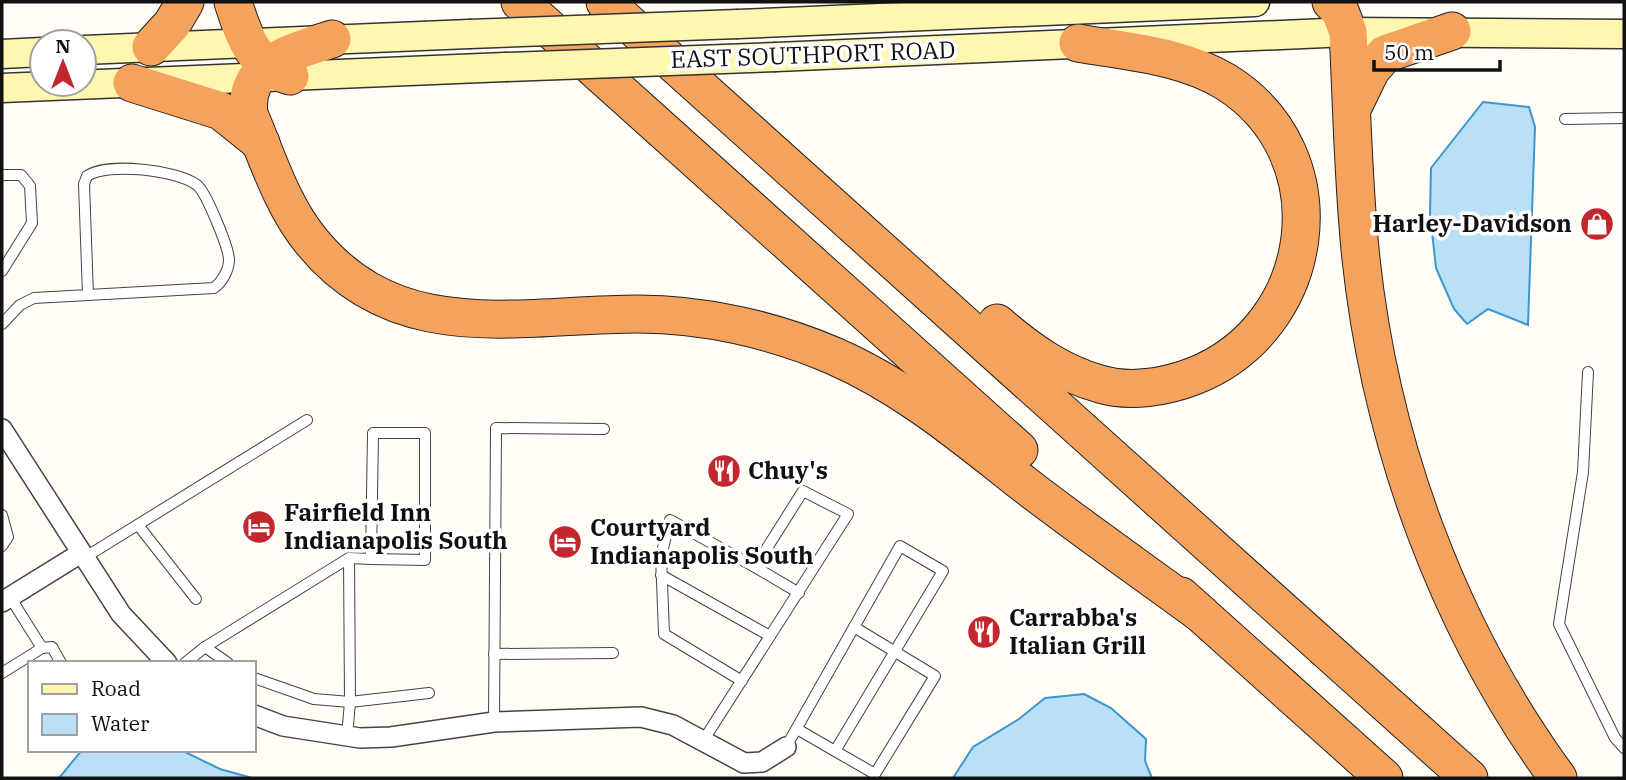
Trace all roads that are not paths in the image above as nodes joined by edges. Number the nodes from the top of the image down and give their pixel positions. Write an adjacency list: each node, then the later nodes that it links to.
1 (185, 2): 11 (highway)
2 (233, 2): 15 (highway)
3 (520, 2): 42 (highway)
4 (605, 2): 23 (highway)
5 (1255, 2): 9 (main road, EAST SOUTHPORT ROAD, bridge)
6 (1340, 17): 7 (main road, EAST SOUTHPORT ROAD); 10 (main road, EAST SOUTHPORT ROAD); 18 (highway)
7 (1452, 31): 8 (main road, EAST SOUTHPORT ROAD); 18 (highway)
8 (1624, 34)
9 (332, 39): 15 (highway)
10 (1078, 43): 15 (main road, EAST SOUTHPORT ROAD, bridge); 23 (highway)
11 (151, 47): 12 (main road, EAST SOUTHPORT ROAD); 15 (main road, EAST SOUTHPORT ROAD)
12 (98, 49)
13 (28, 53): 14 (main road)
14 (2, 54)
15 (265, 66): 16 (main road, EAST SOUTHPORT ROAD); 21 (highway)
16 (132, 83): 17 (main road, EAST SOUTHPORT ROAD); 21 (highway)
17 (2, 88)
18 (1352, 108): 69 (highway)
19 (1565, 118): 20 (lane)
20 (1624, 118)
21 (261, 143): 42 (highway)
22 (2, 175): 24 (lane)
23 (810, 187): 68 (highway)
24 (2, 271)
25 (88, 295): 25 (lane); 26 (lane)
26 (2, 324)
27 (1588, 372): 65 (lane)
28 (307, 420): 32 (lane)
29 (2, 429): 34 (street)
30 (604, 429): 49 (lane)
31 (2, 515): 33 (lane)
32 (138, 525): 34 (lane); 41 (lane)
33 (2, 546)
34 (83, 555): 40 (street); 51 (street)
35 (349, 558): 36 (lane); 45 (lane); 58 (lane)
36 (371, 559): 36 (lane)
37 (755, 567): 38 (lane); 39 (lane); 39 (lane)
38 (661, 575): 44 (lane); 56 (lane)
39 (799, 593): 44 (lane)
40 (6, 599): 46 (lane)
41 (196, 599)
42 (1200, 613): 67 (highway)
43 (854, 627): 47 (lane); 47 (lane); 61 (lane)
44 (770, 636): 56 (lane)
45 (205, 647): 52 (lane); 53 (lane)
46 (42, 648): 50 (lane); 54 (lane)
47 (895, 650): 66 (lane); 66 (lane)
48 (614, 653): 49 (lane)
49 (494, 654): 60 (lane)
50 (60, 661)
51 (165, 661)
52 (188, 661)
53 (225, 661)
54 (2, 673)
55 (256, 679): 58 (lane)
56 (742, 681): 63 (lane)
57 (429, 692): 58 (lane)
58 (350, 702): 62 (lane)
59 (256, 716): 62 (street)
60 (494, 722): 62 (street); 63 (street)
61 (797, 729): 64 (lane); 66 (lane)
62 (347, 737)
63 (703, 741): 64 (street)
64 (786, 747)
65 (1624, 748)
66 (835, 751)
67 (1384, 778)
68 (1469, 778)
69 (1558, 778)

